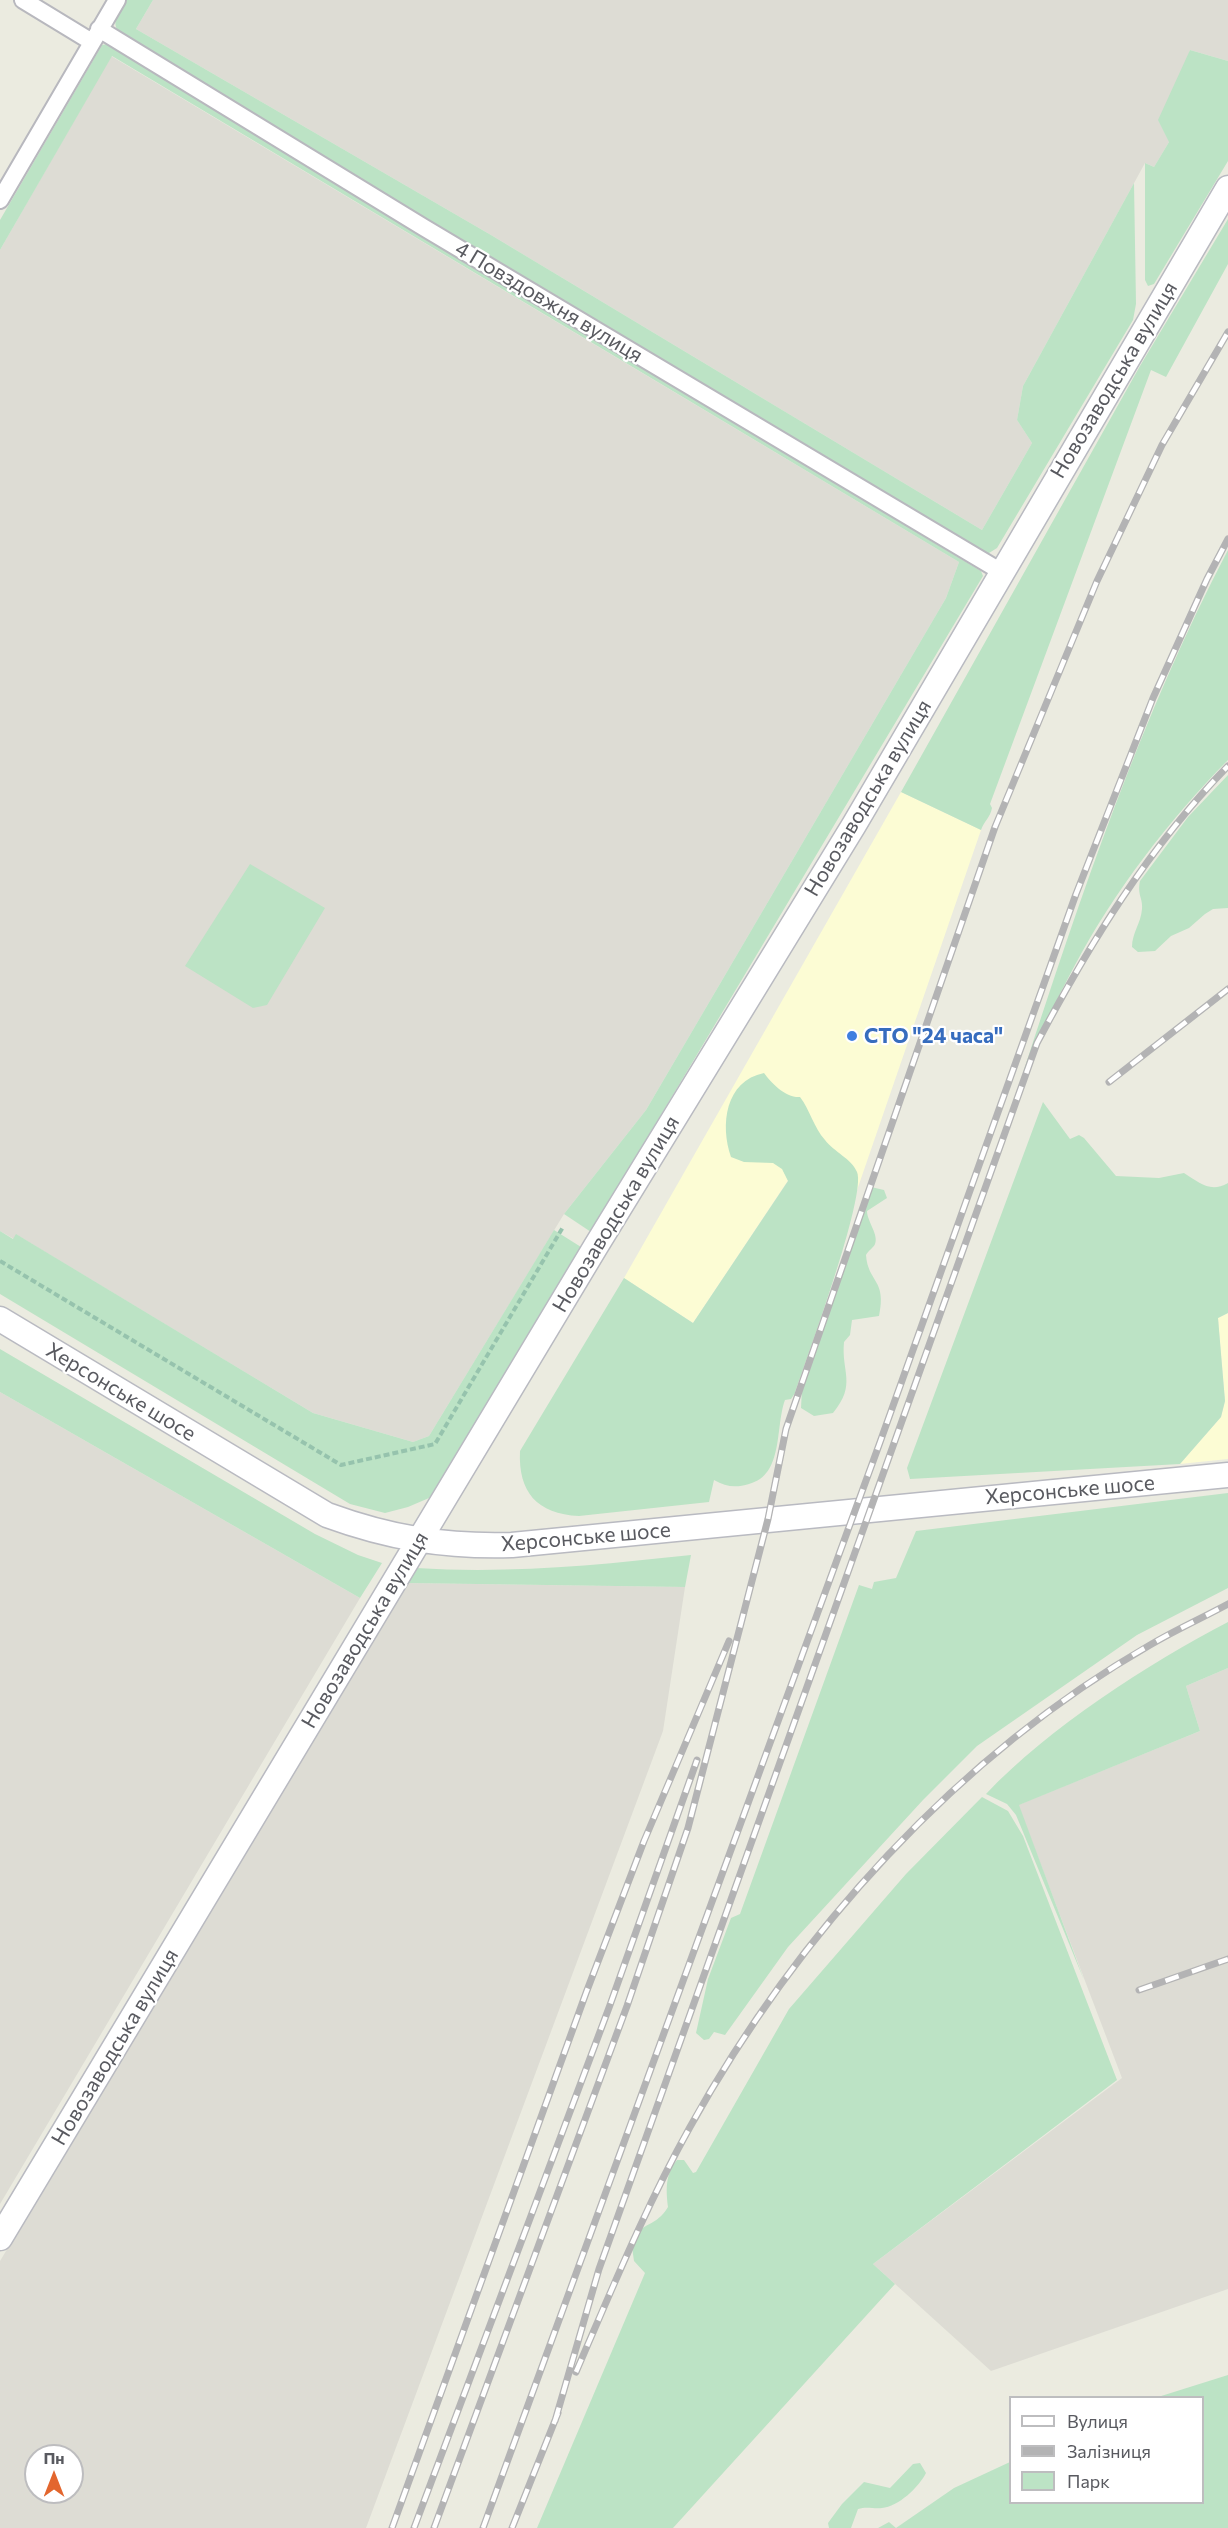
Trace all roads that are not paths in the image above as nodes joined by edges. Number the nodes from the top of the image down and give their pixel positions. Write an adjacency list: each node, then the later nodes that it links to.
1 (23, 0): 3 (street, 4 Повздовжня вулиця)
2 (117, 0): 3 (street)
3 (95, 36): 5 (street); 6 (street, 4 Повздовжня вулиця)
4 (1228, 188): 6 (street, Новозаводська вулиця)
5 (0, 200)
6 (1000, 571): 9 (street, Новозаводська вулиця)
7 (0, 1319): 9 (street, Херсонське шосе)
8 (1228, 1475): 9 (street, Херсонське шосе)
9 (419, 1541): 10 (street, Новозаводська вулиця)
10 (0, 2238)

